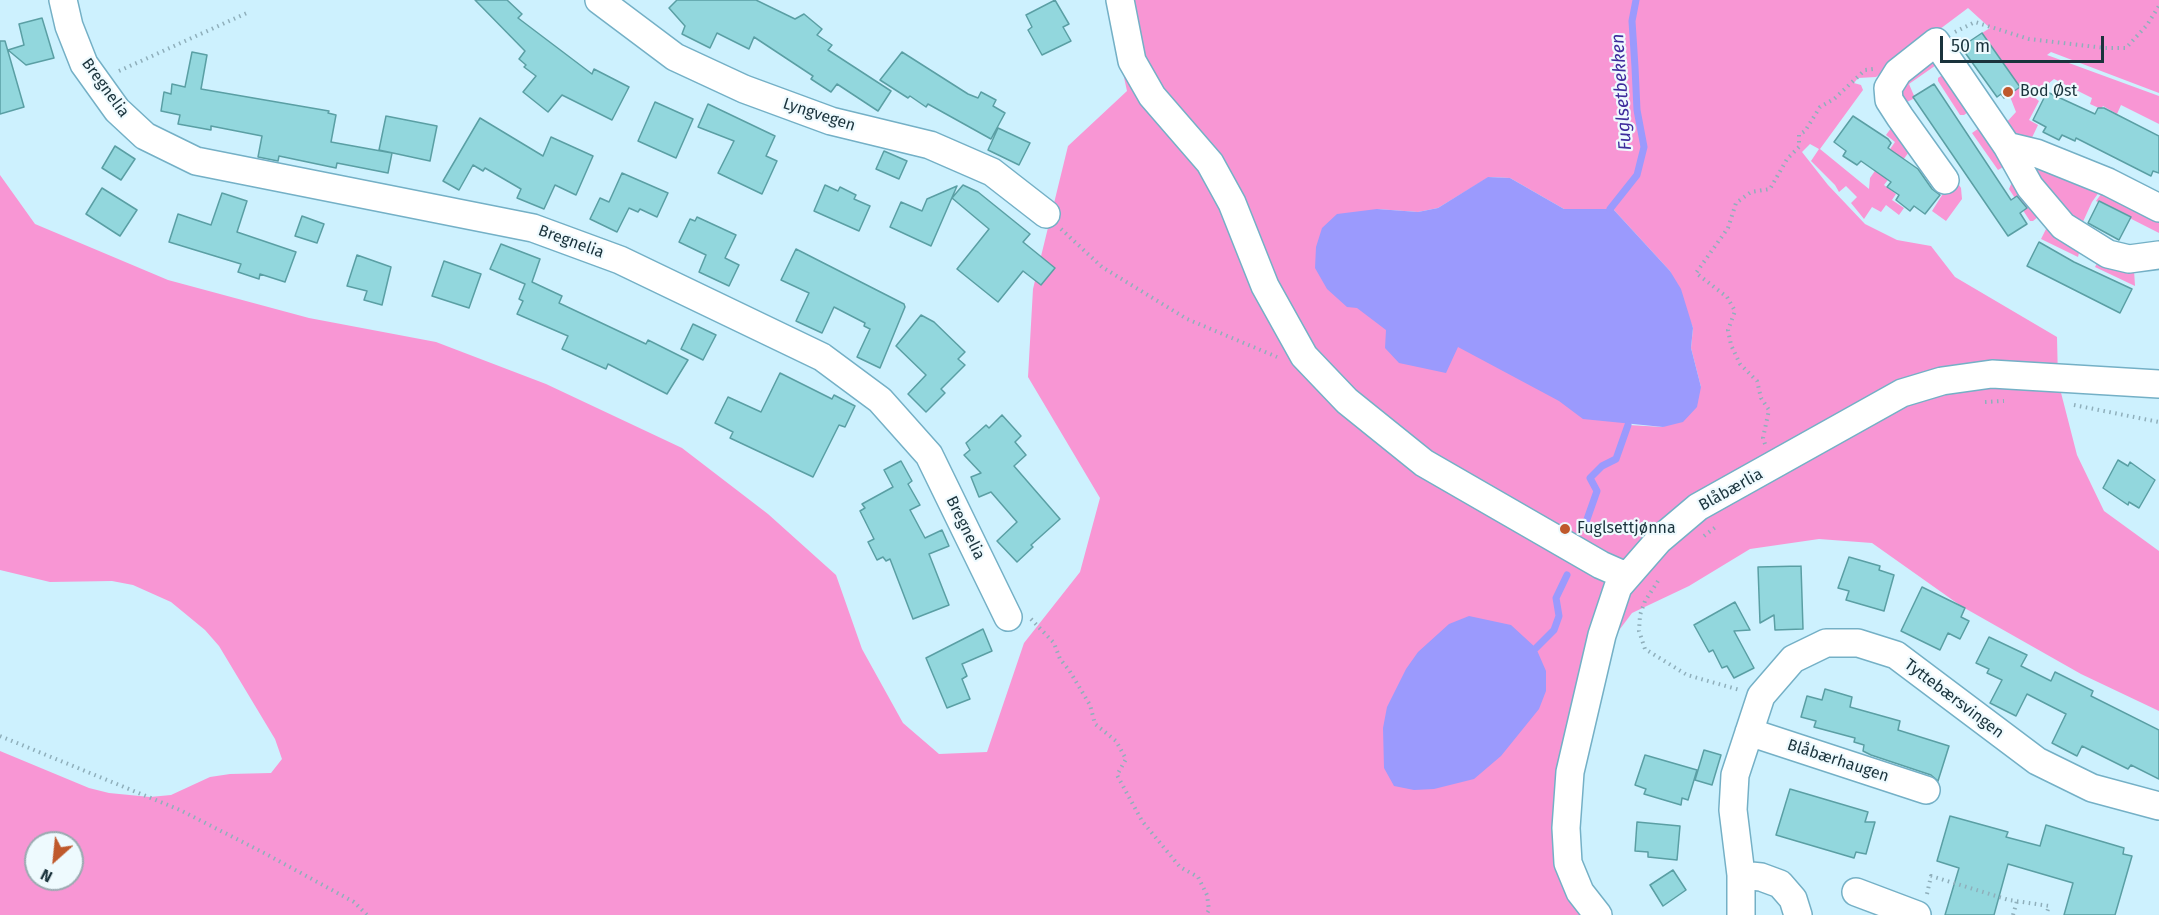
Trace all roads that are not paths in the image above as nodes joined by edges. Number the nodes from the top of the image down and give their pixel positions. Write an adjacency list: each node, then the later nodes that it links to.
1 (63, 0): 11 (street, Bregnelia)
2 (599, 0): 7 (street, Lyngvegen)
3 (1121, 5): 10 (street)
4 (2007, 146): 5 (street); 6 (street); 8 (street)
5 (1946, 180)
6 (2159, 208)
7 (1046, 214)
8 (2159, 255)
9 (2159, 384): 10 (street, Blåbærlia)
10 (1626, 576): 18 (street, Blåbærlia)
11 (1008, 617)
12 (1749, 732): 13 (street, Blåbærhaugen); 14 (street, Tyttebærsvingen); 15 (street, Tyttebærsvingen)
13 (1926, 790)
14 (2159, 806)
15 (1741, 875): 19 (street, Tyttebærsvingen); 20 (street)
16 (1856, 892): 17 (street)
17 (1921, 910)
18 (1598, 915)
19 (1741, 915)
20 (1798, 915)

